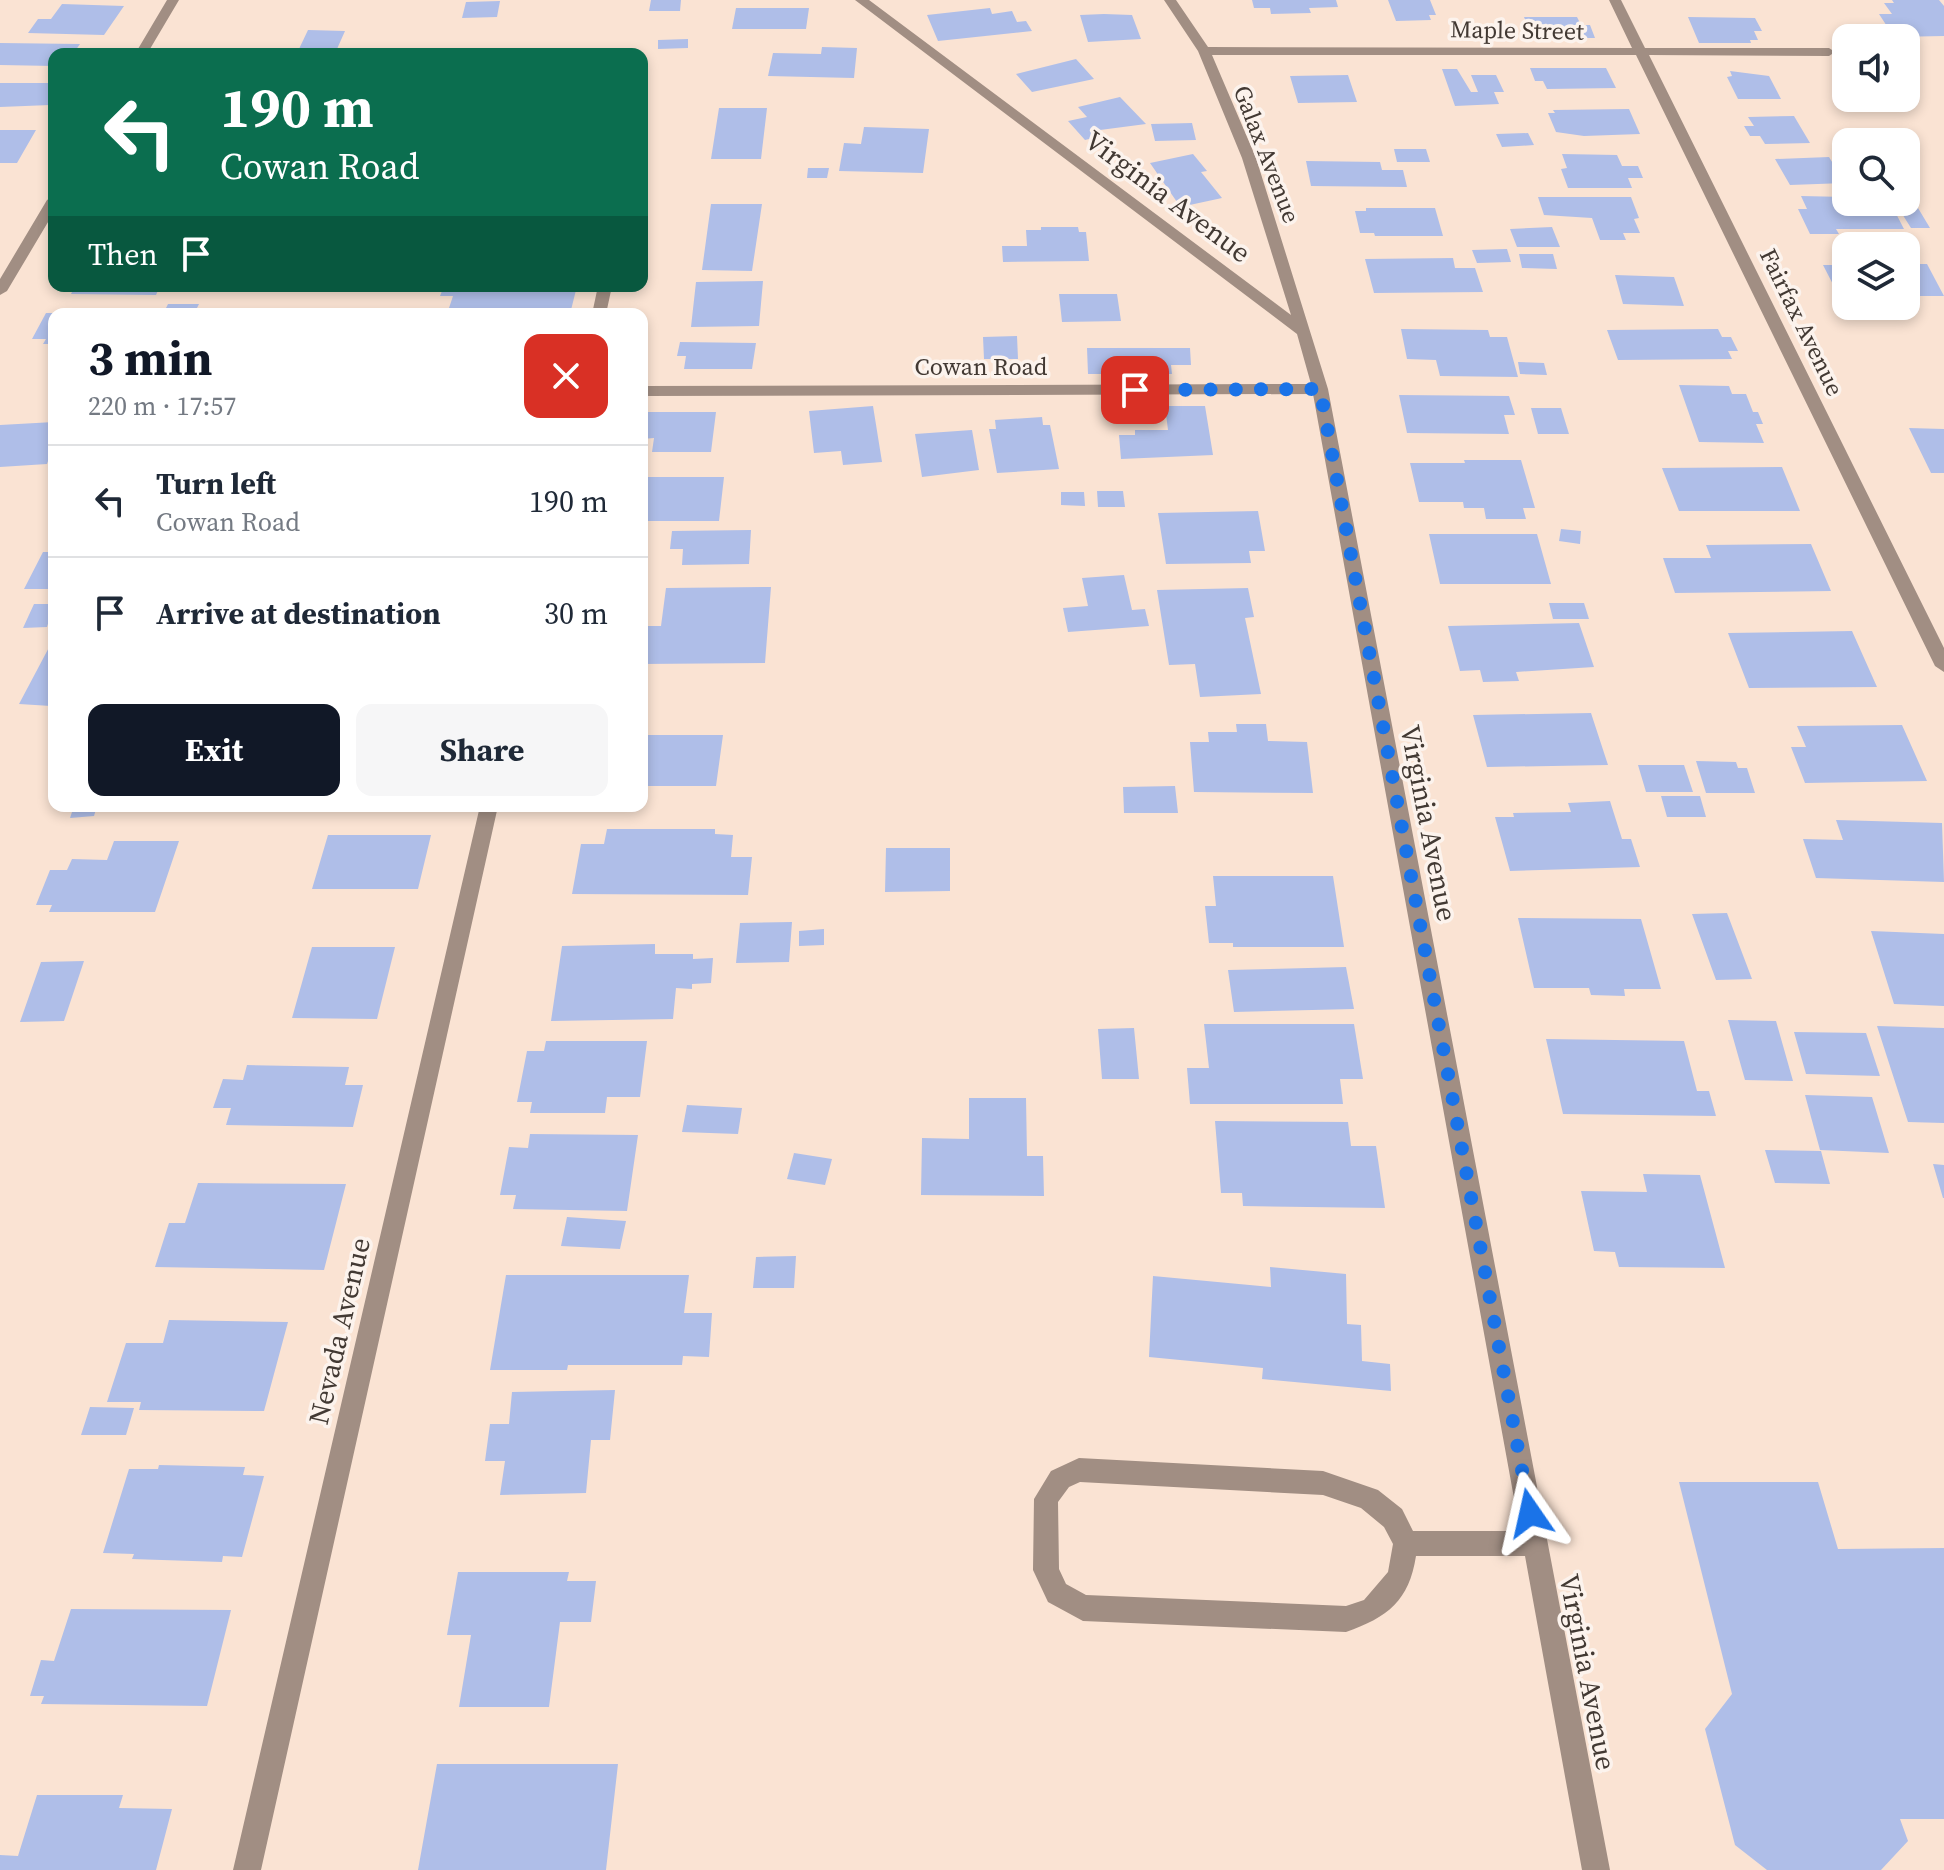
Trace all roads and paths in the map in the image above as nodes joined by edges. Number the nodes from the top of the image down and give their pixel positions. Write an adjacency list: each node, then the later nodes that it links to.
1 (173, 0): 5 (street)
2 (861, 0): 11 (street, Virginia Avenue)
3 (1170, 0): 6 (street, Galax Avenue)
4 (1615, 0): 8 (street, Fairfax Avenue)
5 (145, 48)
6 (1204, 51): 8 (street, Maple Street); 11 (street, Galax Avenue)
7 (1829, 52): 8 (street, Maple Street)
8 (1643, 54): 14 (street, Fairfax Avenue)
9 (48, 210): 10 (street)
10 (0, 291)
11 (1304, 332): 12 (street, Virginia Avenue)
12 (1320, 389): 13 (street, Cowan Road); 17 (street, Virginia Avenue)
13 (648, 391)
14 (1944, 666)
15 (488, 812): 18 (street, Nevada Avenue)
16 (1406, 1543): 16 (street); 17 (street)
17 (1535, 1544): 19 (street, Virginia Avenue)
18 (247, 1870)
19 (1596, 1870)

